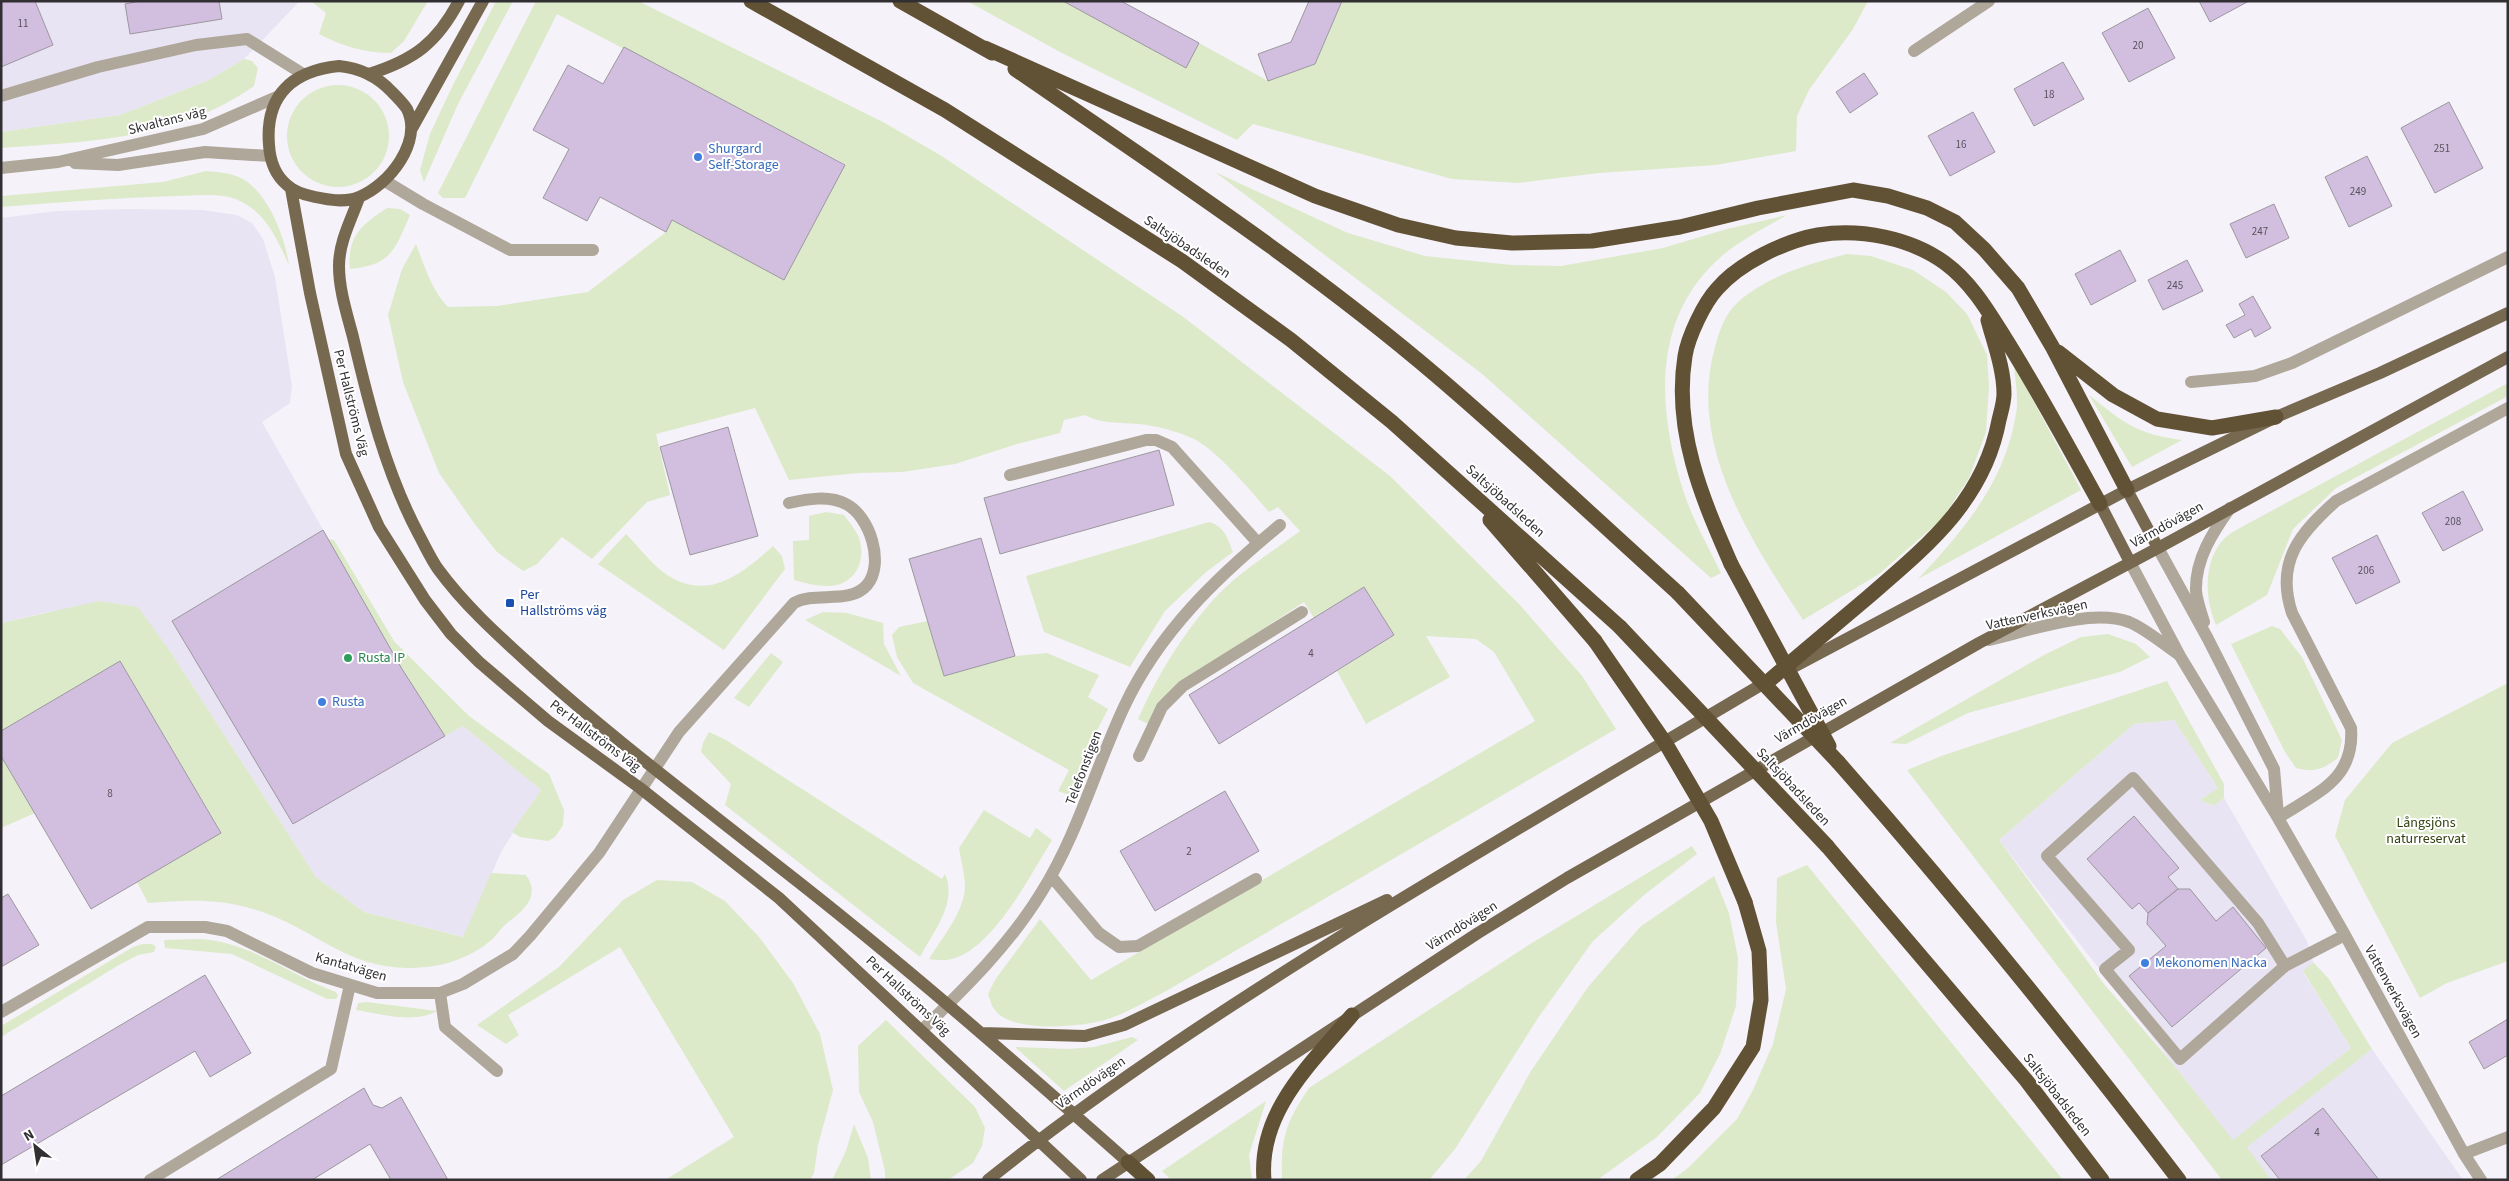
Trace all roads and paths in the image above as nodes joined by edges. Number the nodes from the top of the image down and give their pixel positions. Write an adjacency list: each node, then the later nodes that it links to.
1 (459, 1): 9 (main road)
2 (483, 1): 12 (main road)
3 (751, 1): 28 (highway, Saltsjöbadsleden)
4 (900, 1): 6 (highway)
5 (1989, 1): 7 (street)
6 (986, 48): 23 (highway); 44 (highway, bridge)
7 (1914, 51)
8 (302, 74): 9 (main road, Skvaltans väg); 10 (street); 11 (main road, Skvaltans väg)
9 (369, 74): 12 (main road, Skvaltans väg)
10 (1, 96)
11 (279, 96): 13 (main road, Skvaltans väg); 14 (street, Skvaltans väg)
12 (411, 130): 16 (main road)
13 (270, 156): 14 (street, Skvaltans väg); 17 (main road, Skvaltans väg)
14 (58, 162): 15 (street, Skvaltans väg)
15 (1, 168)
16 (385, 182): 18 (main road); 19 (street)
17 (291, 189): 18 (main road); 46 (main road, Per Hallströms Väg)
18 (359, 198): 45 (main road, Per Hallströms Väg)
19 (593, 250)
20 (2508, 257): 25 (street)
21 (1985, 306): 32 (highway); 42 (highway); 44 (highway, bridge)
22 (2508, 313): 27 (main road, Värmdövägen)
23 (2053, 348): 27 (highway); 30 (highway)
24 (2508, 357): 33 (main road, Värmdövägen)
25 (2191, 382)
26 (2508, 408): 47 (street)
27 (2276, 417): 30 (main road, Värmdövägen)
28 (1447, 470): 72 (highway, bridge); 73 (highway, Saltsjöbadsleden, bridge)
29 (1010, 475): 35 (street)
30 (2127, 490): 32 (main road, Värmdövägen); 36 (main road)
31 (789, 503): 45 (street, Per Hallströms Väg)
32 (2100, 504): 37 (main road); 42 (main road, Värmdövägen)
33 (2230, 508): 36 (main road, Värmdövägen); 39 (street, Vattenverksvägen)
34 (1280, 526): 35 (street, Telefonstigen)
35 (1258, 543): 49 (street, Telefonstigen)
36 (2158, 548): 37 (main road, Värmdövägen); 39 (street, Vattenverksvägen)
37 (2130, 562): 40 (main road, Värmdövägen); 41 (street, Vattenverksvägen)
38 (1302, 612): 43 (street)
39 (2208, 639): 47 (street, Vattenverksvägen)
40 (1978, 642): 41 (street, Vattenverksvägen); 57 (main road, Värmdövägen)
41 (2180, 656): 47 (street, Vattenverksvägen)
42 (1772, 679): 48 (main road, Värmdövägen)
43 (1139, 756)
44 (1838, 762): 74 (highway)
45 (653, 769): 46 (street, Kantatvägen); 55 (main road, Per Hallströms Väg)
46 (640, 788): 54 (street, Kantatvägen); 58 (main road, Per Hallströms Väg)
47 (2278, 818): 51 (street, Vattenverksvägen)
48 (1444, 873): 59 (main road, Värmdövägen); 61 (main road, Värmdövägen)
49 (1051, 876): 50 (street); 55 (street, Telefonstigen)
50 (1256, 879)
51 (2345, 935): 52 (street); 64 (street, Vattenverksvägen)
52 (2285, 966): 52 (street)
53 (350, 985): 54 (street, Kantatvägen); 56 (street, Kantatvägen); 66 (street)
54 (440, 993): 60 (street)
55 (947, 1006): 58 (street, Telefonstigen); 59 (main road, Per Hallströms Väg)
56 (1, 1012)
57 (1352, 1015): 65 (main road, Värmdövägen); 71 (highway)
58 (923, 1030): 63 (main road, Per Hallströms Väg)
59 (981, 1033): 61 (main road, Per Hallströms Väg)
60 (497, 1071)
61 (1073, 1113): 63 (main road, Värmdövägen); 65 (main road, Per Hallströms Väg)
62 (2508, 1137): 64 (street)
63 (1037, 1140): 67 (main road, Värmdövägen); 68 (main road, Per Hallströms Väg)
64 (2464, 1154): 75 (street, Vattenverksvägen)
65 (1128, 1162): 69 (main road, Värmdövägen); 70 (highway)
66 (150, 1180)
67 (988, 1180)
68 (1081, 1180)
69 (1102, 1180)
70 (1148, 1180)
71 (1264, 1180)
72 (1637, 1180)
73 (2102, 1180)
74 (2179, 1180)
75 (2481, 1180)

